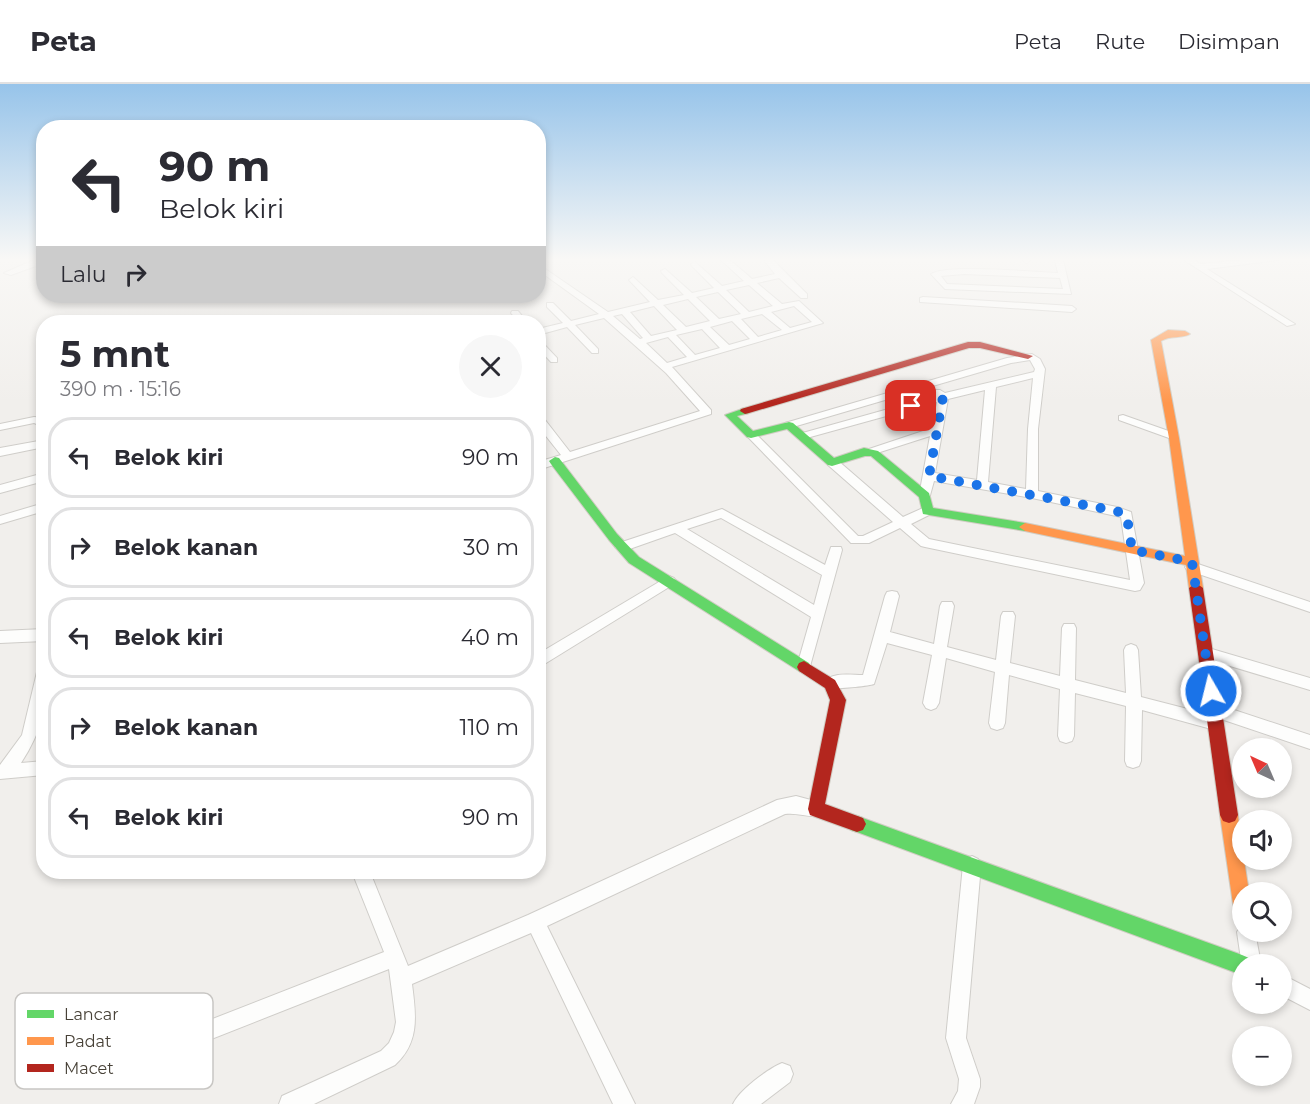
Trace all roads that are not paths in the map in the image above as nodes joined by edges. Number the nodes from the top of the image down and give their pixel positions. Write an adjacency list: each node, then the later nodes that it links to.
1 (553, 308): 18 (street)
2 (596, 308): 14 (street)
3 (635, 308): 12 (street)
4 (661, 308): 22 (street)
5 (702, 308): 17 (street)
6 (739, 308): 15 (street)
7 (778, 308): 13 (street)
8 (801, 308): 23 (street)
9 (1018, 308): 10 (street)
10 (1072, 308)
11 (1264, 308): 19 (street)
12 (624, 310): 14 (street); 27 (street)
13 (764, 311): 15 (street); 23 (street)
14 (605, 315): 18 (street); 27 (street)
15 (747, 315): 16 (street)
16 (734, 318): 17 (street); 26 (street)
17 (717, 323): 20 (street)
18 (571, 324): 21 (street); 30 (street)
19 (1290, 324)
20 (704, 326): 22 (street); 28 (street)
21 (546, 330)
22 (684, 331): 24 (street)
23 (788, 331): 26 (street)
24 (670, 334): 27 (street); 32 (street)
25 (1185, 334): 47 (street)
26 (756, 340): 28 (street)
27 (644, 341): 34 (street)
28 (726, 348): 32 (street)
29 (546, 350): 33 (street)
30 (595, 351)
31 (1028, 356): 35 (street); 36 (street); 45 (street)
32 (693, 358): 34 (street)
33 (554, 360)
34 (666, 366): 51 (street)
35 (1038, 374): 37 (street); 58 (street)
36 (925, 384): 38 (street); 41 (street)
37 (991, 385): 38 (street); 56 (street)
38 (943, 397): 43 (street); 46 (street)
39 (1123, 418): 47 (street)
40 (36, 420): 42 (street)
41 (789, 425): 45 (street); 46 (street)
42 (0, 427)
43 (937, 430): 50 (street); 54 (street)
44 (546, 432): 51 (street)
45 (751, 435): 63 (street)
46 (803, 436): 52 (street)
47 (1173, 436): 68 (street)
48 (36, 445): 49 (street)
49 (0, 452)
50 (870, 452): 52 (street); 59 (street)
51 (562, 459): 53 (street); 65 (street)
52 (832, 462): 63 (street)
53 (546, 464)
54 (929, 476): 56 (street); 59 (street)
55 (36, 479): 57 (street)
56 (982, 486): 58 (street)
57 (0, 489)
58 (1032, 495): 67 (street)
59 (925, 496): 61 (street)
60 (36, 509): 62 (street)
61 (927, 511): 63 (street); 67 (street)
62 (0, 519)
63 (902, 522): 67 (street)
64 (676, 528): 65 (street); 69 (street); 74 (street)
65 (621, 547): 70 (street)
66 (836, 550): 69 (street)
67 (1132, 550): 68 (street)
68 (1192, 564): 73 (street); 82 (street)
69 (829, 573): 74 (street)
70 (669, 581): 83 (street); 84 (street)
71 (892, 596): 78 (street)
72 (947, 606): 80 (street)
73 (1310, 607)
74 (817, 614): 84 (street)
75 (1008, 616): 85 (street)
76 (1069, 628): 87 (street)
77 (36, 635): 79 (street)
78 (882, 636): 80 (street); 86 (street)
79 (0, 637)
80 (938, 650): 85 (street); 90 (street)
81 (1131, 650): 89 (street)
82 (1205, 653): 88 (street); 92 (street)
83 (546, 657)
84 (804, 666): 86 (street)
85 (1002, 667): 87 (street); 93 (street)
86 (830, 684): 99 (street)
87 (1068, 684): 89 (street); 94 (street)
88 (1310, 684)
89 (1134, 701): 92 (street); 96 (street)
90 (931, 703)
91 (36, 707): 98 (street)
92 (1214, 716): 95 (street); 102 (street)
93 (997, 723)
94 (1066, 736)
95 (1310, 742)
96 (1133, 761)
97 (36, 769): 98 (street)
98 (3, 772)
99 (816, 809): 100 (street); 103 (street)
100 (972, 865): 105 (street); 114 (street)
101 (364, 879): 104 (street)
102 (1239, 882)
103 (535, 922): 106 (street); 112 (street)
104 (396, 957): 106 (street); 109 (street)
105 (1232, 961)
106 (400, 979): 111 (street)
107 (1292, 990): 108 (street)
108 (1310, 1000)
109 (213, 1029)
110 (782, 1074): 113 (street)
111 (290, 1104)
112 (624, 1104)
113 (744, 1104)
114 (962, 1104)

